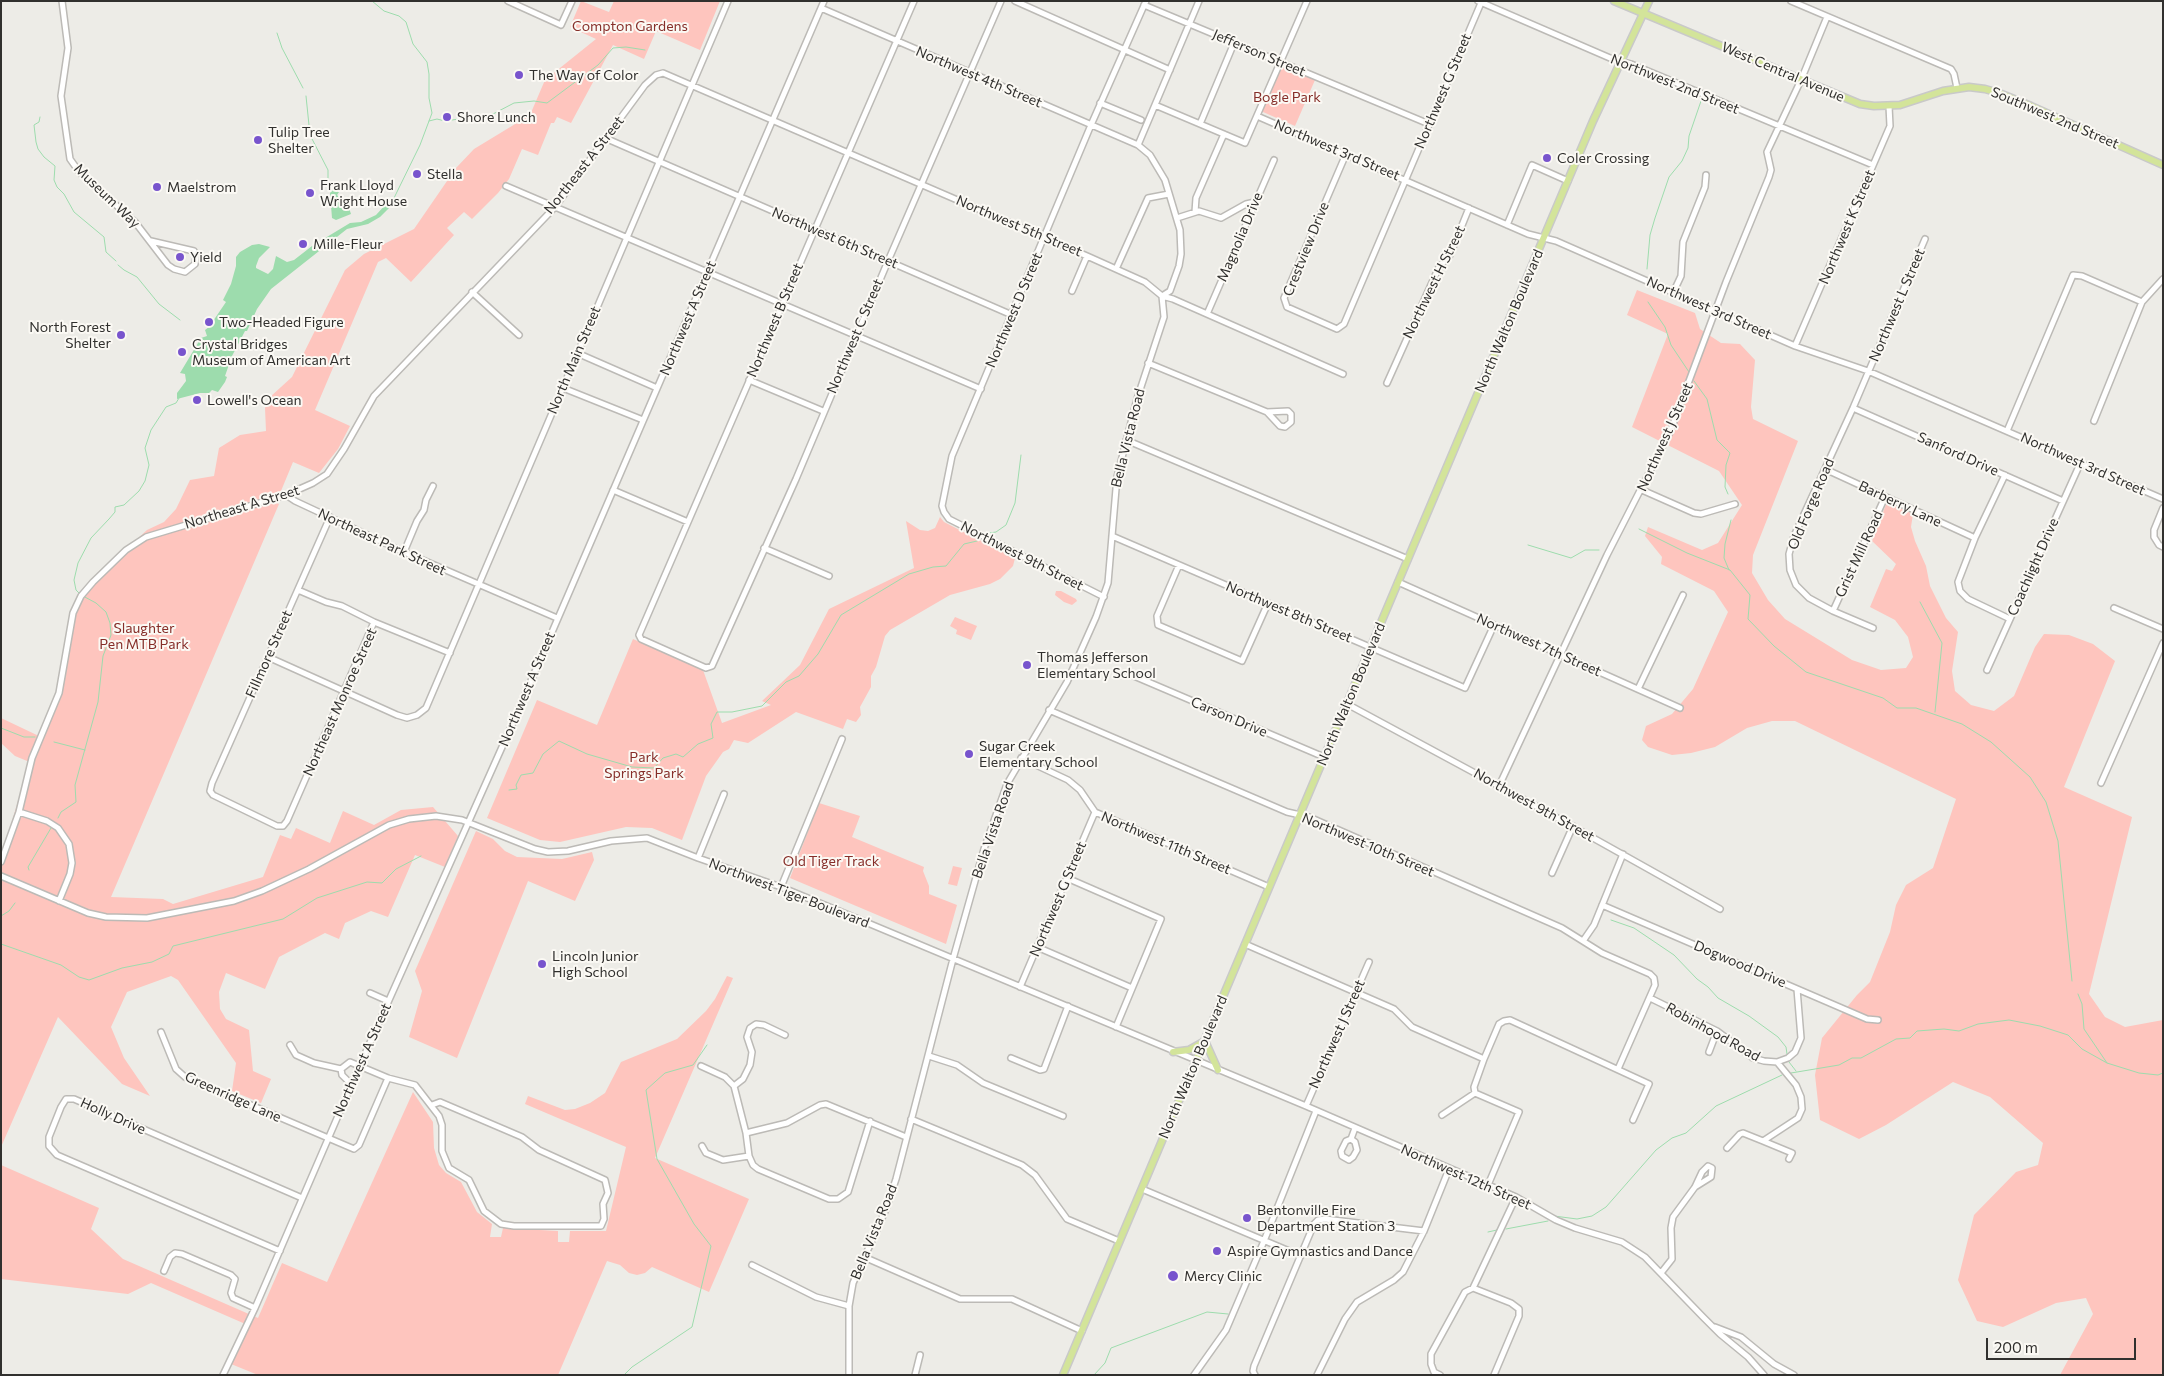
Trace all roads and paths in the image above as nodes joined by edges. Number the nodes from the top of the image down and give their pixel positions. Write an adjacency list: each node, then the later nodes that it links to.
1 (62, 1): 68 (street, Museum Way)
2 (508, 1): 3 (street)
3 (572, 1)
4 (728, 1): 29 (street, North Main Street)
5 (824, 1): 16 (street, Northwest A Street)
6 (914, 1): 20 (street, Northwest B Street)
7 (1001, 1): 27 (street, Northwest C Street)
8 (1015, 1): 22 (street)
9 (1199, 1): 19 (street)
10 (1307, 1): 24 (street)
11 (1614, 1): 17 (main road, West Central Avenue)
12 (1649, 1): 17 (main road, North Walton Boulevard)
13 (1791, 1): 18 (street)
14 (1480, 2): 23 (street, Northwest 2nd Street); 38 (street, Northwest G Street)
15 (1145, 3): 19 (street, Jefferson Street); 22 (street, Northwest D Street)
16 (821, 8): 20 (street, Northwest 4th Street); 35 (street, Northwest A Street)
17 (1642, 14): 23 (main road, North Walton Boulevard); 28 (main road, West Central Avenue)
18 (1827, 17): 28 (street, Northwest J Street); 30 (street)
19 (1190, 24): 21 (street, Jefferson Street); 25 (street)
20 (896, 41): 27 (street, Northwest 4th Street); 44 (street, Northwest B Street)
21 (1234, 43): 24 (street, Jefferson Street); 37 (street)
22 (1125, 49): 25 (street); 31 (street, Northwest D Street)
23 (1621, 61): 40 (street, Northwest 2nd Street); 52 (main road, North Walton Boulevard)
24 (1280, 62): 34 (street); 38 (street, Jefferson Street)
25 (1170, 70): 32 (street)
26 (663, 73): 29 (street, Northwest 5th Street); 42 (street, Northeast A Street)
27 (970, 73): 39 (street, Northwest 4th Street); 53 (street, Northwest C Street)
28 (1800, 80): 33 (main road, West Central Avenue); 40 (street, Northwest J Street)
29 (692, 85): 35 (street, Northwest 5th Street); 47 (street, North Main Street)
30 (1957, 88): 33 (main road, West Central Avenue); 49 (main road, Southwest 2nd Street)
31 (1100, 103): 36 (street); 39 (street, Northwest D Street)
32 (1155, 105): 37 (street); 43 (street)
33 (1889, 106): 48 (street, Northwest K Street)
34 (1257, 116): 41 (street); 45 (street, Northwest 3rd Street)
35 (773, 120): 44 (street, Northwest 5th Street); 56 (street, Northwest A Street)
36 (1140, 120)
37 (1200, 124): 41 (street)
38 (1429, 124): 51 (street, Northwest G Street)
39 (1091, 125): 43 (street, Northwest 4th Street); 64 (street, Northwest D Street)
40 (1778, 126): 48 (street, Northwest 2nd Street); 80 (street, Northwest J Street)
41 (1224, 134): 60 (street)
42 (605, 138): 47 (street, Northwest 6th Street); 58 (street, Northeast A Street)
43 (1138, 145): 55 (street)
44 (848, 152): 53 (street, Northwest 5th Street); 63 (street, Northwest B Street)
45 (1346, 154): 51 (street, Northwest 3rd Street); 51 (street, Crestview Drive)
46 (1274, 160): 57 (street, Magnolia Drive)
47 (658, 161): 56 (street, Northwest 6th Street); 65 (street, North Main Street)
48 (1873, 165): 85 (street, Northwest K Street)
49 (2163, 165)
50 (1706, 175): 76 (street)
51 (1405, 180): 59 (street, Northwest 3rd Street)
52 (1568, 181): 62 (street); 66 (main road, North Walton Boulevard)
53 (922, 184): 64 (street, Northwest 5th Street); 70 (street, Northwest C Street)
54 (506, 186): 58 (street)
55 (1169, 194): 61 (street); 71 (street)
56 (740, 197): 63 (street, Northwest 6th Street); 72 (street, Northwest A Street)
57 (1255, 202): 60 (street); 81 (street, Magnolia Drive)
58 (555, 208): 65 (street); 75 (street, Northeast A Street)
59 (1469, 208): 62 (street, Northwest 3rd Street); 91 (street, Northwest H Street)
60 (1195, 212): 61 (street)
61 (1177, 218): 77 (street)
62 (1507, 225): 66 (street, Northwest 3rd Street)
63 (814, 229): 70 (street, Northwest 6th Street); 79 (street, Northwest B Street)
64 (1044, 237): 69 (street, Northwest 5th Street); 82 (street, Northwest D Street)
65 (625, 238): 72 (street); 86 (street, North Main Street)
66 (1544, 238): 76 (street, Northwest 3rd Street); 122 (main road, North Walton Boulevard)
67 (1925, 240): 88 (street, Northwest L Street)
68 (151, 241): 68 (street, Museum Way)
69 (1087, 256): 71 (street, Northwest 5th Street); 74 (street)
70 (888, 261): 82 (street, Northwest 6th Street); 84 (street, Northwest C Street)
71 (1116, 269): 77 (street, Northwest 5th Street)
72 (707, 272): 79 (street); 93 (street, Northwest A Street)
73 (2163, 279): 78 (street)
74 (1072, 291)
75 (472, 292): 83 (street); 108 (street, Northeast A Street)
76 (1673, 292): 80 (street, Northwest 3rd Street)
77 (1162, 296): 81 (street, Northwest 5th Street); 87 (street, Bella Vista Road)
78 (2142, 302): 99 (street); 100 (street)
79 (782, 304): 84 (street); 90 (street, Northwest B Street)
80 (1717, 312): 85 (street, Northwest 3rd Street); 107 (street, Northwest J Street)
81 (1207, 314): 89 (street, Northwest 5th Street)
82 (1012, 315): 94 (street, Northwest D Street)
83 (519, 335)
84 (856, 336): 94 (street); 96 (street, Northwest C Street)
85 (1795, 346): 88 (street, Northwest 3rd Street)
86 (577, 353): 92 (street, North Main Street); 93 (street)
87 (1148, 363): 97 (street); 101 (street, Bella Vista Road)
88 (1868, 371): 95 (street, Old Forge Road); 100 (street, Northwest 3rd Street)
89 (1343, 374)
90 (749, 380): 96 (street); 116 (street, Northwest B Street)
91 (1387, 383)
92 (563, 388): 98 (street); 126 (street, North Main Street)
93 (657, 388): 98 (street, Northwest A Street)
94 (981, 389): 114 (street, Northwest D Street)
95 (1853, 408): 103 (street, Old Forge Road); 104 (street, Sanford Drive)
96 (823, 411): 120 (street, Northwest C Street)
97 (1267, 412): 97 (street)
98 (643, 420): 106 (street, Northwest A Street)
99 (2094, 422)
100 (2007, 431): 102 (street, Northwest 3rd Street)
101 (1126, 440): 117 (street, Bella Vista Road); 122 (street)
102 (2080, 464): 110 (street, Northwest 3rd Street); 111 (street, Coachlight Drive)
103 (1825, 469): 109 (street, Barberry Lane); 132 (street, Old Forge Road)
104 (2005, 475): 111 (street, Sanford Drive); 118 (street)
105 (433, 486): 121 (street)
106 (614, 490): 116 (street); 133 (street, Northwest A Street)
107 (1642, 490): 112 (street); 142 (street, Northwest J Street)
108 (286, 495): 115 (street, Northeast Park Street); 158 (street, Northeast A Street)
109 (1885, 497): 118 (street, Barberry Lane); 132 (street, Grist Mill Road)
110 (2163, 499)
111 (2063, 501): 134 (street, Coachlight Drive)
112 (1735, 504)
113 (2163, 508): 119 (street)
114 (944, 512): 129 (street, Northwest 9th Street)
115 (330, 517): 121 (street, Northeast Park Street); 127 (street, Fillmore Street)
116 (688, 522): 144 (street, Northwest B Street)
117 (1112, 536): 123 (street, Northwest 8th Street); 129 (street, Bella Vista Road)
118 (1976, 538): 134 (street)
119 (2163, 547)
120 (764, 548): 124 (street); 144 (street, Northwest C Street)
121 (404, 552): 126 (street, Northeast Park Street)
122 (1408, 559): 125 (main road, North Walton Boulevard)
123 (1179, 565): 130 (street, Northwest 8th Street); 130 (street)
124 (829, 576)
125 (1398, 582): 136 (street, Northwest 7th Street); 140 (main road, North Walton Boulevard)
126 (479, 586): 133 (street, Northeast Park Street); 141 (street, North Main Street)
127 (298, 590): 135 (street); 143 (street, Fillmore Street)
128 (1683, 595): 147 (street)
129 (1104, 597): 151 (street, Bella Vista Road)
130 (1268, 603): 140 (street, Northwest 8th Street)
131 (2114, 608): 138 (street)
132 (1833, 611): 137 (street, Old Forge Road)
133 (557, 618): 161 (street, Northwest A Street)
134 (2010, 618): 145 (street, Coachlight Drive)
135 (374, 622): 141 (street, Northeast Monroe Street); 148 (street, Northeast Monroe Street)
136 (1494, 625): 140 (street, Northwest 8th Street); 142 (street, Northwest 7th Street)
137 (1872, 628)
138 (2163, 629)
139 (2163, 643): 155 (street)
140 (1371, 646): 149 (main road, North Walton Boulevard)
141 (450, 653): 148 (street, North Main Street)
142 (1561, 655): 147 (street, Northwest 7th Street); 156 (street, Northwest J Street)
143 (268, 657): 148 (street); 162 (street, Fillmore Street)
144 (706, 668)
145 (1987, 670)
146 (1134, 676): 153 (street, Carson Drive)
147 (1638, 689): 150 (street, Northwest 7th Street)
148 (343, 691): 162 (street, Northeast Monroe Street)
149 (1347, 704): 153 (main road, North Walton Boulevard); 156 (street, Northwest 9th Street)
150 (1680, 708)
151 (1050, 710): 154 (street, Bella Vista Road); 160 (street, Northwest 10th Street)
152 (842, 739): 170 (street)
153 (1324, 757): 160 (main road, North Walton Boulevard)
154 (1021, 758): 159 (street, Northwest 11th Street); 178 (street, Bella Vista Road)
155 (2101, 783)
156 (1499, 786): 163 (street, Northwest 9th Street)
157 (724, 794): 165 (street)
158 (19, 812): 166 (street, Northeast A Street); 172 (street)
159 (1095, 812): 169 (street, Northwest G Street); 171 (street, Northwest 11th Street)
160 (1300, 815): 171 (main road, North Walton Boulevard); 175 (street, Northwest 10th Street)
161 (469, 822): 165 (street, Northwest Tiger Boulevard); 172 (street, Northwest Tiger Boulevard); 186 (street, Northwest A Street)
162 (283, 826)
163 (1572, 826): 164 (street, Northwest 9th Street); 167 (street)
164 (1624, 854): 173 (street); 174 (street, Northwest 9th Street)
165 (698, 858): 170 (street, Northwest Tiger Boulevard)
166 (1, 862)
167 (1552, 873)
168 (1, 876): 172 (street, Northwest Tiger Boulevard)
169 (1067, 878): 177 (street, Northwest G Street); 181 (street)
170 (781, 887): 178 (street, Northwest Tiger Boulevard)
171 (1269, 887): 176 (main road, North Walton Boulevard)
172 (59, 901)
173 (1602, 905): 175 (street); 182 (street, Dogwood Drive)
174 (1720, 909)
175 (1583, 941): 185 (street, Northwest 10th Street)
176 (1245, 944): 183 (street); 193 (main road, North Walton Boulevard)
177 (1037, 947): 180 (street, Northwest G Street); 181 (street)
178 (953, 959): 180 (street, Northwest Tiger Boulevard); 197 (street, Bella Vista Road)
179 (1369, 962): 183 (street, Northwest J Street)
180 (1020, 986): 187 (street, Northwest Tiger Boulevard)
181 (1132, 988): 189 (street)
182 (1797, 989): 188 (street, Dogwood Drive); 201 (street, Robinhood Road)
183 (1356, 991): 199 (street); 212 (street, Northwest J Street)
184 (370, 993): 186 (street)
185 (1650, 998): 191 (street, Robinhood Road); 205 (street)
186 (388, 1001): 202 (street, Northwest A Street)
187 (1068, 1006): 189 (street, Northwest Tiger Boulevard); 198 (street)
188 (1878, 1020)
189 (1116, 1027): 195 (street, Northwest Tiger Boulevard)
190 (161, 1032): 222 (street, Greenridge Lane)
191 (1717, 1032): 196 (street); 201 (street, Robinhood Road)
192 (785, 1035): 209 (street)
193 (1205, 1041): 195 (main road); 200 (main road, North Walton Boulevard); 206 (main road)
194 (290, 1045): 204 (street)
195 (1173, 1052): 200 (street, Northwest Tiger Boulevard)
196 (1709, 1052)
197 (928, 1056): 215 (street); 216 (street, Bella Vista Road)
198 (1011, 1058)
199 (1484, 1059): 205 (street); 210 (street)
200 (1196, 1062): 206 (street, Northwest 12th Street); 232 (main road, North Walton Boulevard)
201 (1777, 1062): 224 (street, Robinhood Road)
202 (360, 1065): 204 (street); 207 (street); 208 (street, Northwest A Street)
203 (701, 1066): 209 (street)
204 (342, 1069): 208 (street)
205 (1618, 1069): 217 (street)
206 (1218, 1070): 212 (street, Northwest 12th Street)
207 (388, 1078): 211 (street); 222 (street, Greenridge Lane)
208 (351, 1084): 222 (street, Northwest A Street)
209 (734, 1086): 220 (street)
210 (1475, 1093): 214 (street); 230 (street)
211 (432, 1105): 211 (street)
212 (1306, 1106): 213 (street, Northwest 12th Street)
213 (1316, 1111): 219 (street, Northwest 12th Street); 237 (street, Northwest J Street)
214 (1442, 1115)
215 (1063, 1116)
216 (911, 1119): 221 (street, Bella Vista Road); 236 (street)
217 (1632, 1120)
218 (870, 1121): 220 (street); 221 (street); 227 (street)
219 (1355, 1128): 223 (street); 229 (street, Northwest 12th Street)
220 (746, 1133): 227 (street)
221 (906, 1136): 240 (street, Bella Vista Road)
222 (328, 1137): 234 (street, Northwest A Street)
223 (1351, 1139)
224 (1763, 1141): 226 (street); 228 (street)
225 (702, 1146): 227 (street)
226 (1727, 1148)
227 (749, 1156)
228 (1789, 1159)
229 (1449, 1169): 230 (street, Northwest 12th Street); 235 (street)
230 (1488, 1185): 233 (street, Northwest 12th Street)
231 (1695, 1187): 243 (street)
232 (1142, 1189): 236 (main road, North Walton Boulevard); 237 (street)
233 (1516, 1197): 243 (street, Northwest 12th Street); 244 (street)
234 (302, 1198): 238 (street, Northwest A Street); 238 (street, Holly Drive)
235 (1424, 1231): 239 (street); 256 (street)
236 (1119, 1241): 248 (main road, North Walton Boulevard)
237 (1264, 1241): 239 (street); 254 (street, Northwest J Street)
238 (280, 1250): 246 (street, Northwest A Street)
239 (1301, 1256): 255 (street)
240 (864, 1257): 245 (street, Bella Vista Road); 248 (street)
241 (752, 1265): 245 (street)
242 (164, 1271): 246 (street)
243 (1661, 1272): 247 (street, Northwest 12th Street)
244 (1474, 1288): 257 (street); 258 (street)
245 (849, 1306): 251 (street, Bella Vista Road)
246 (255, 1308): 250 (street, Northwest A Street)
247 (1712, 1326): 259 (street, Northwest 12th Street); 260 (street)
248 (1082, 1331): 253 (main road, North Walton Boulevard)
249 (920, 1355): 252 (street)
250 (223, 1375)
251 (849, 1375)
252 (915, 1375)
253 (1063, 1375)
254 (1194, 1375)
255 (1255, 1375)
256 (1317, 1375)
257 (1440, 1375)
258 (1494, 1375)
259 (1764, 1375)
260 (1794, 1375)

